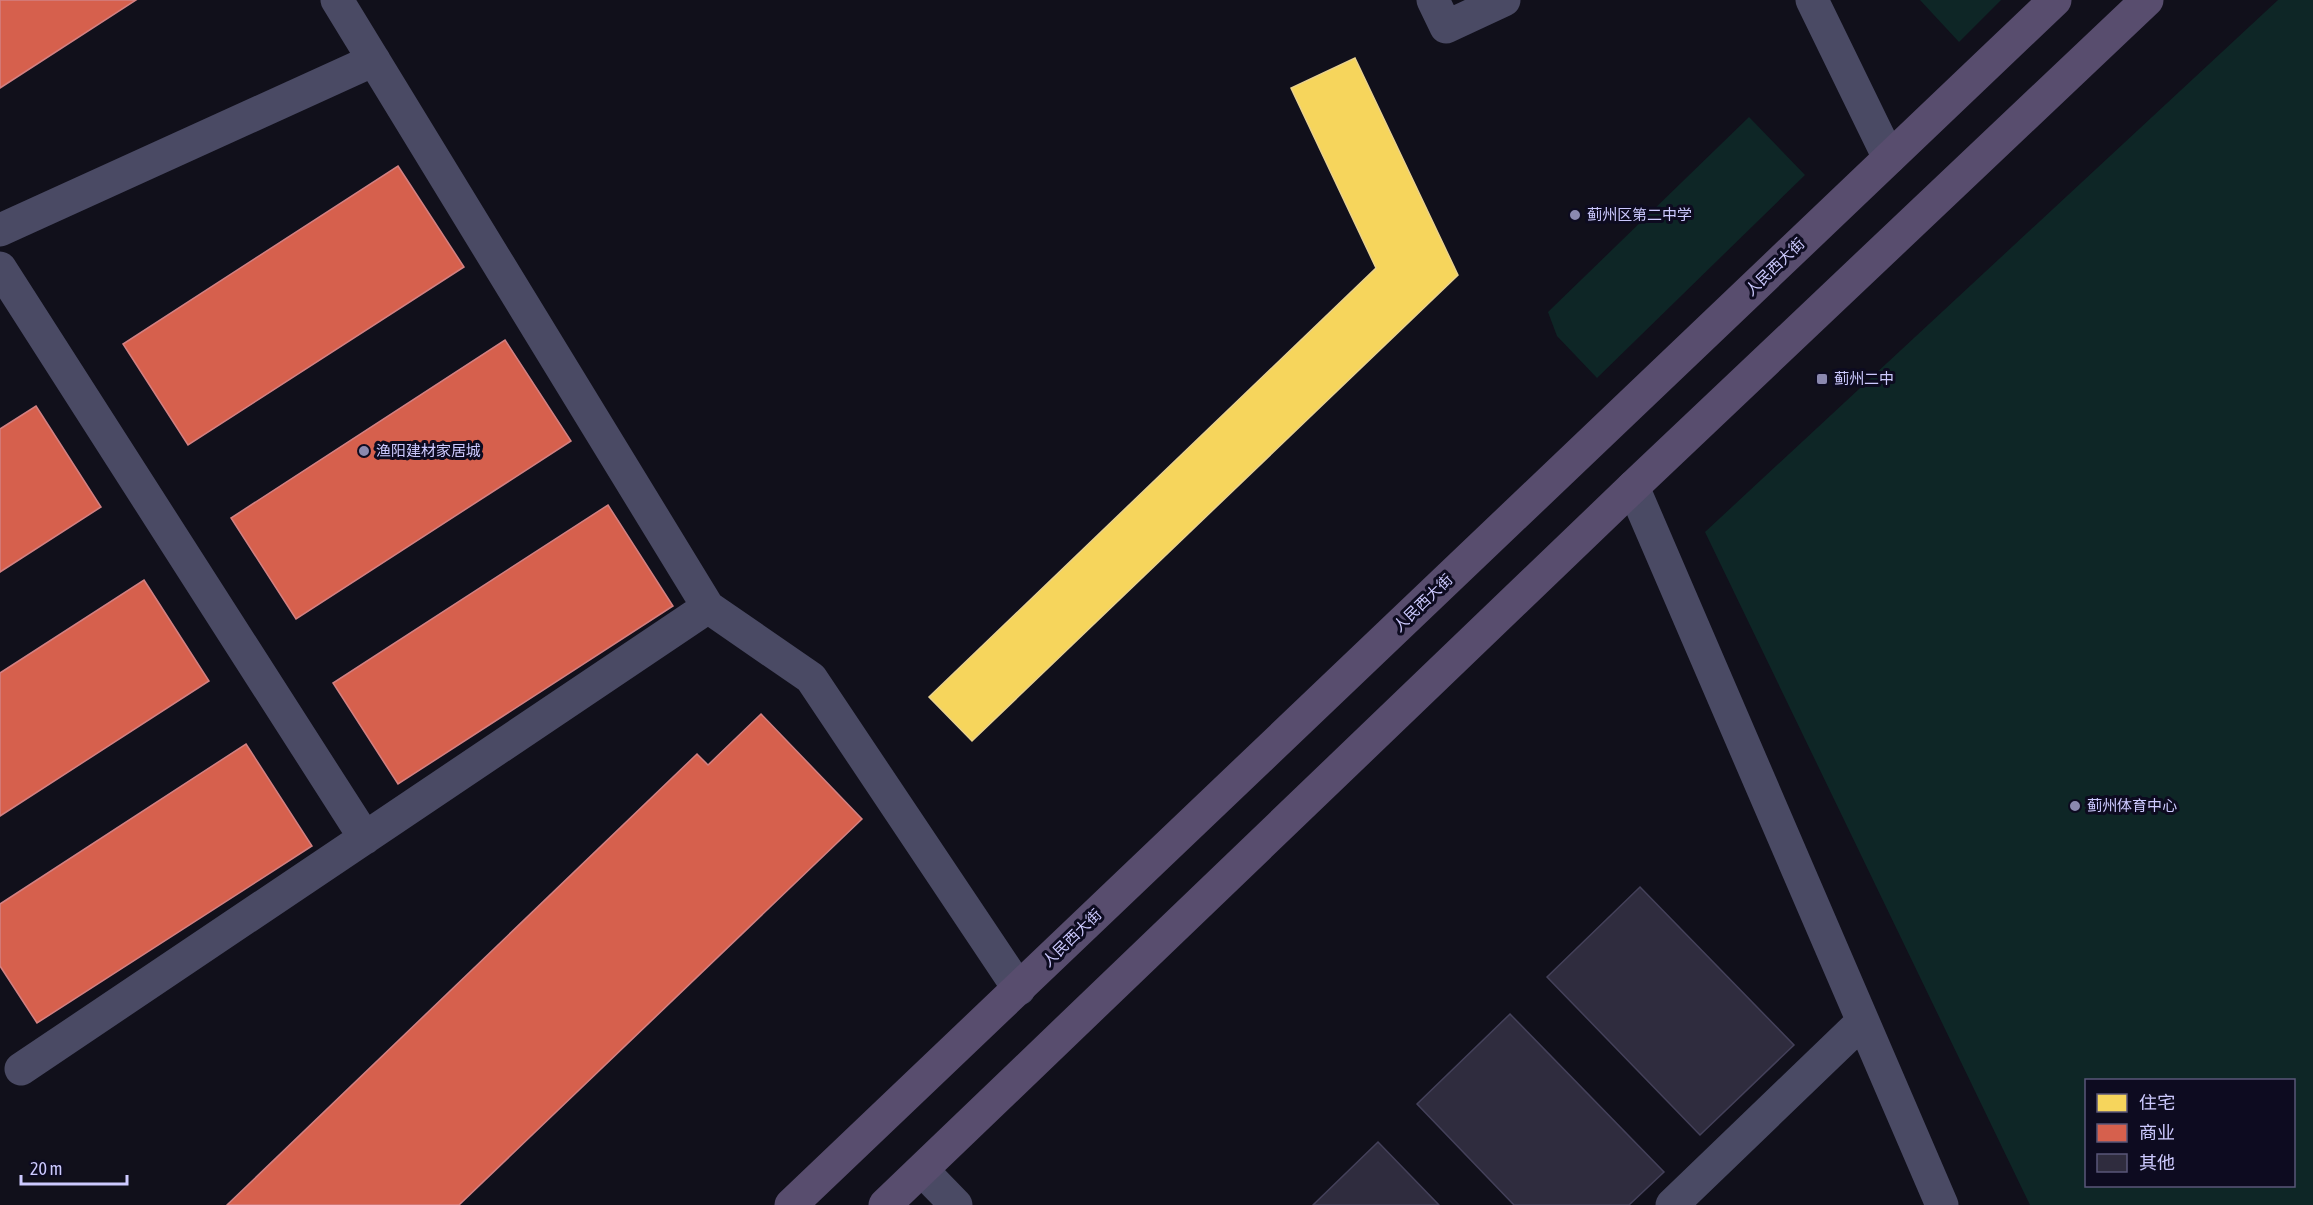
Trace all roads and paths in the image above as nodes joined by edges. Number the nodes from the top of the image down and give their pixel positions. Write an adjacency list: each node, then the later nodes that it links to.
1 (337, 0): 7 (lane)
2 (1433, 0): 3 (lane)
3 (1504, 0)
4 (1812, 0): 8 (lane)
5 (2055, 0): 8 (main road, 人民西大街)
6 (2147, 0): 11 (main road)
7 (374, 60): 9 (lane); 12 (lane)
8 (1889, 158): 14 (main road, 人民西大街)
9 (0, 230)
10 (0, 268): 13 (lane)
11 (1633, 487): 15 (lane); 17 (main road)
12 (708, 607): 13 (lane); 14 (lane)
13 (365, 837): 16 (lane)
14 (1019, 989): 18 (main road, 人民西大街)
15 (1862, 1022): 21 (lane); 22 (lane)
16 (21, 1069)
17 (922, 1170): 19 (main road); 20 (lane)
18 (791, 1205)
19 (885, 1205)
20 (956, 1205)
21 (1672, 1205)
22 (1942, 1205)

